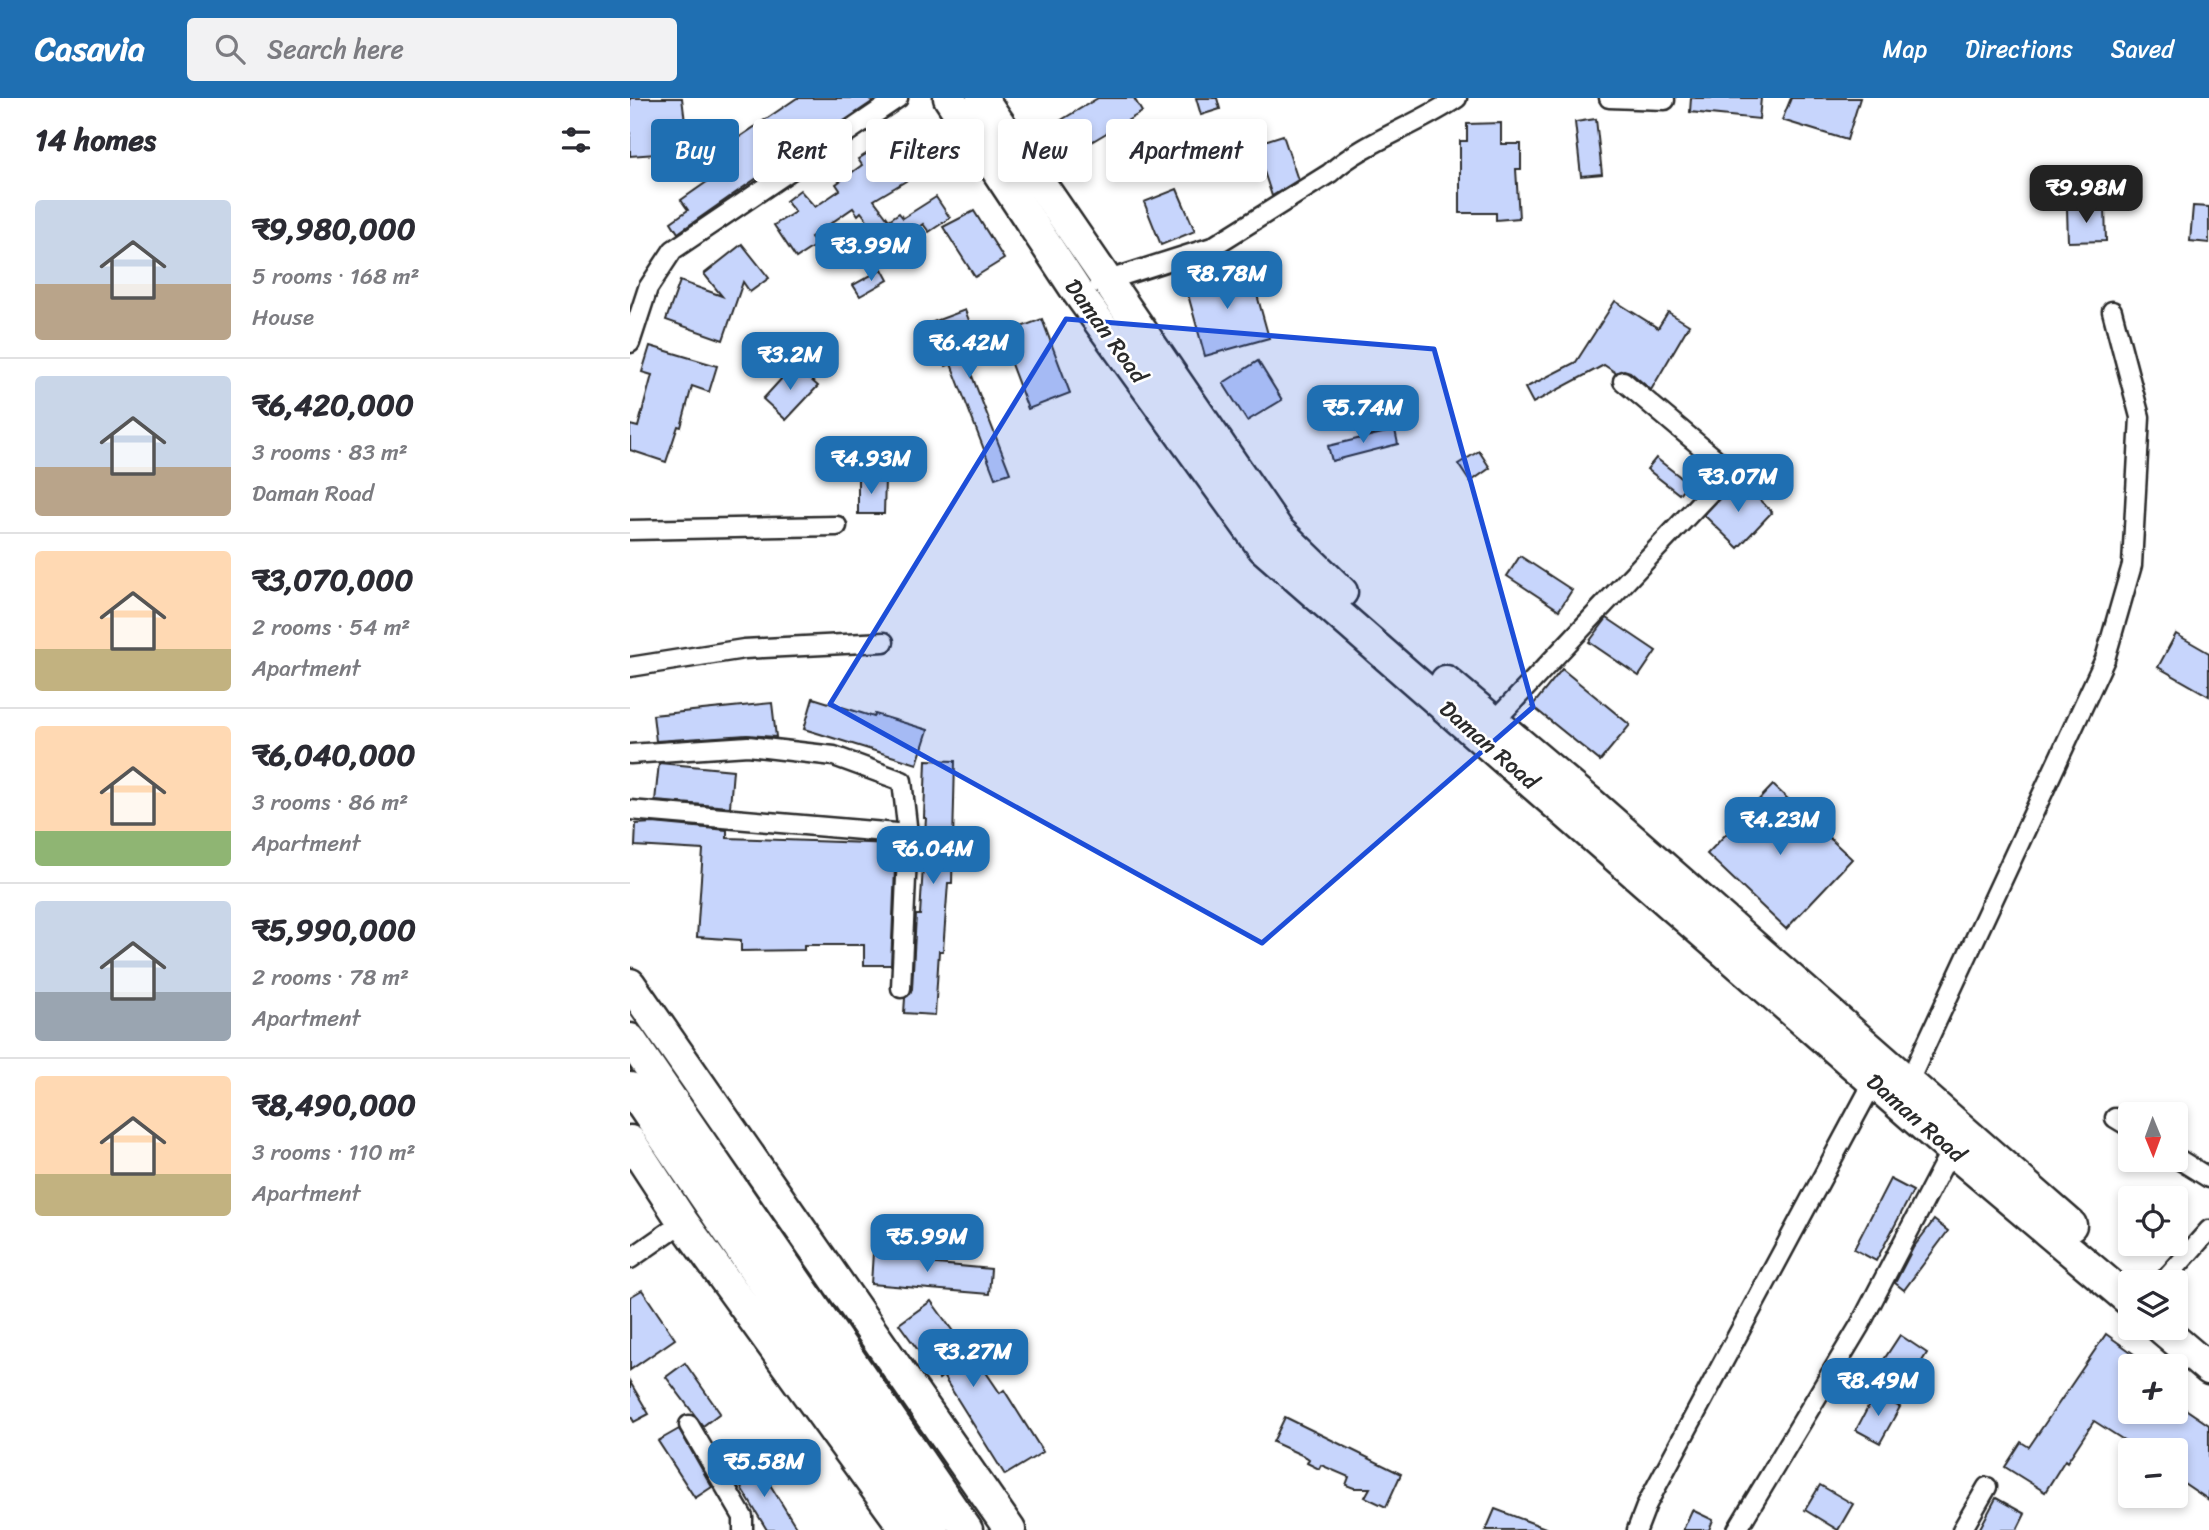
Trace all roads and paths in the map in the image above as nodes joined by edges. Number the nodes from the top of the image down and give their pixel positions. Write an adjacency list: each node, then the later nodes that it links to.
1 (898, 98): 10 (street)
2 (949, 98): 8 (main road, Daman Road)
3 (982, 98): 7 (main road)
4 (1457, 98): 7 (street)
5 (1609, 98): 6 (street)
6 (1665, 100)
7 (1107, 281): 8 (street); 16 (main road)
8 (1076, 290): 16 (main road, Daman Road)
9 (2112, 311): 23 (street)
10 (630, 343)
11 (1623, 381): 16 (street)
12 (838, 526): 13 (street)
13 (630, 530)
14 (884, 642): 15 (street)
15 (630, 667)
16 (1487, 729): 23 (main road, Daman Road)
17 (630, 754): 19 (street)
18 (630, 810): 19 (street)
19 (908, 834): 21 (street)
20 (630, 984): 45 (main road)
21 (901, 988)
22 (630, 1039): 44 (main road)
23 (1892, 1086): 26 (main road, Daman Road); 46 (street)
24 (630, 1088): 43 (main road)
25 (630, 1141): 29 (main road)
26 (1959, 1141): 32 (main road); 34 (main road, Daman Road); 47 (street)
27 (2188, 1165): 28 (street)
28 (2209, 1178)
29 (683, 1222): 31 (street); 42 (main road)
30 (2209, 1230): 33 (street)
31 (630, 1259)
32 (2122, 1270)
33 (2174, 1270)
34 (2118, 1290)
35 (2188, 1326): 37 (main road)
36 (2175, 1340): 38 (main road)
37 (2209, 1345)
38 (2209, 1369)
39 (689, 1424): 41 (street)
40 (1987, 1486): 48 (street)
41 (743, 1530)
42 (906, 1530)
43 (933, 1530)
44 (967, 1530)
45 (1010, 1530)
46 (1637, 1530)
47 (1737, 1530)
48 (1962, 1530)

